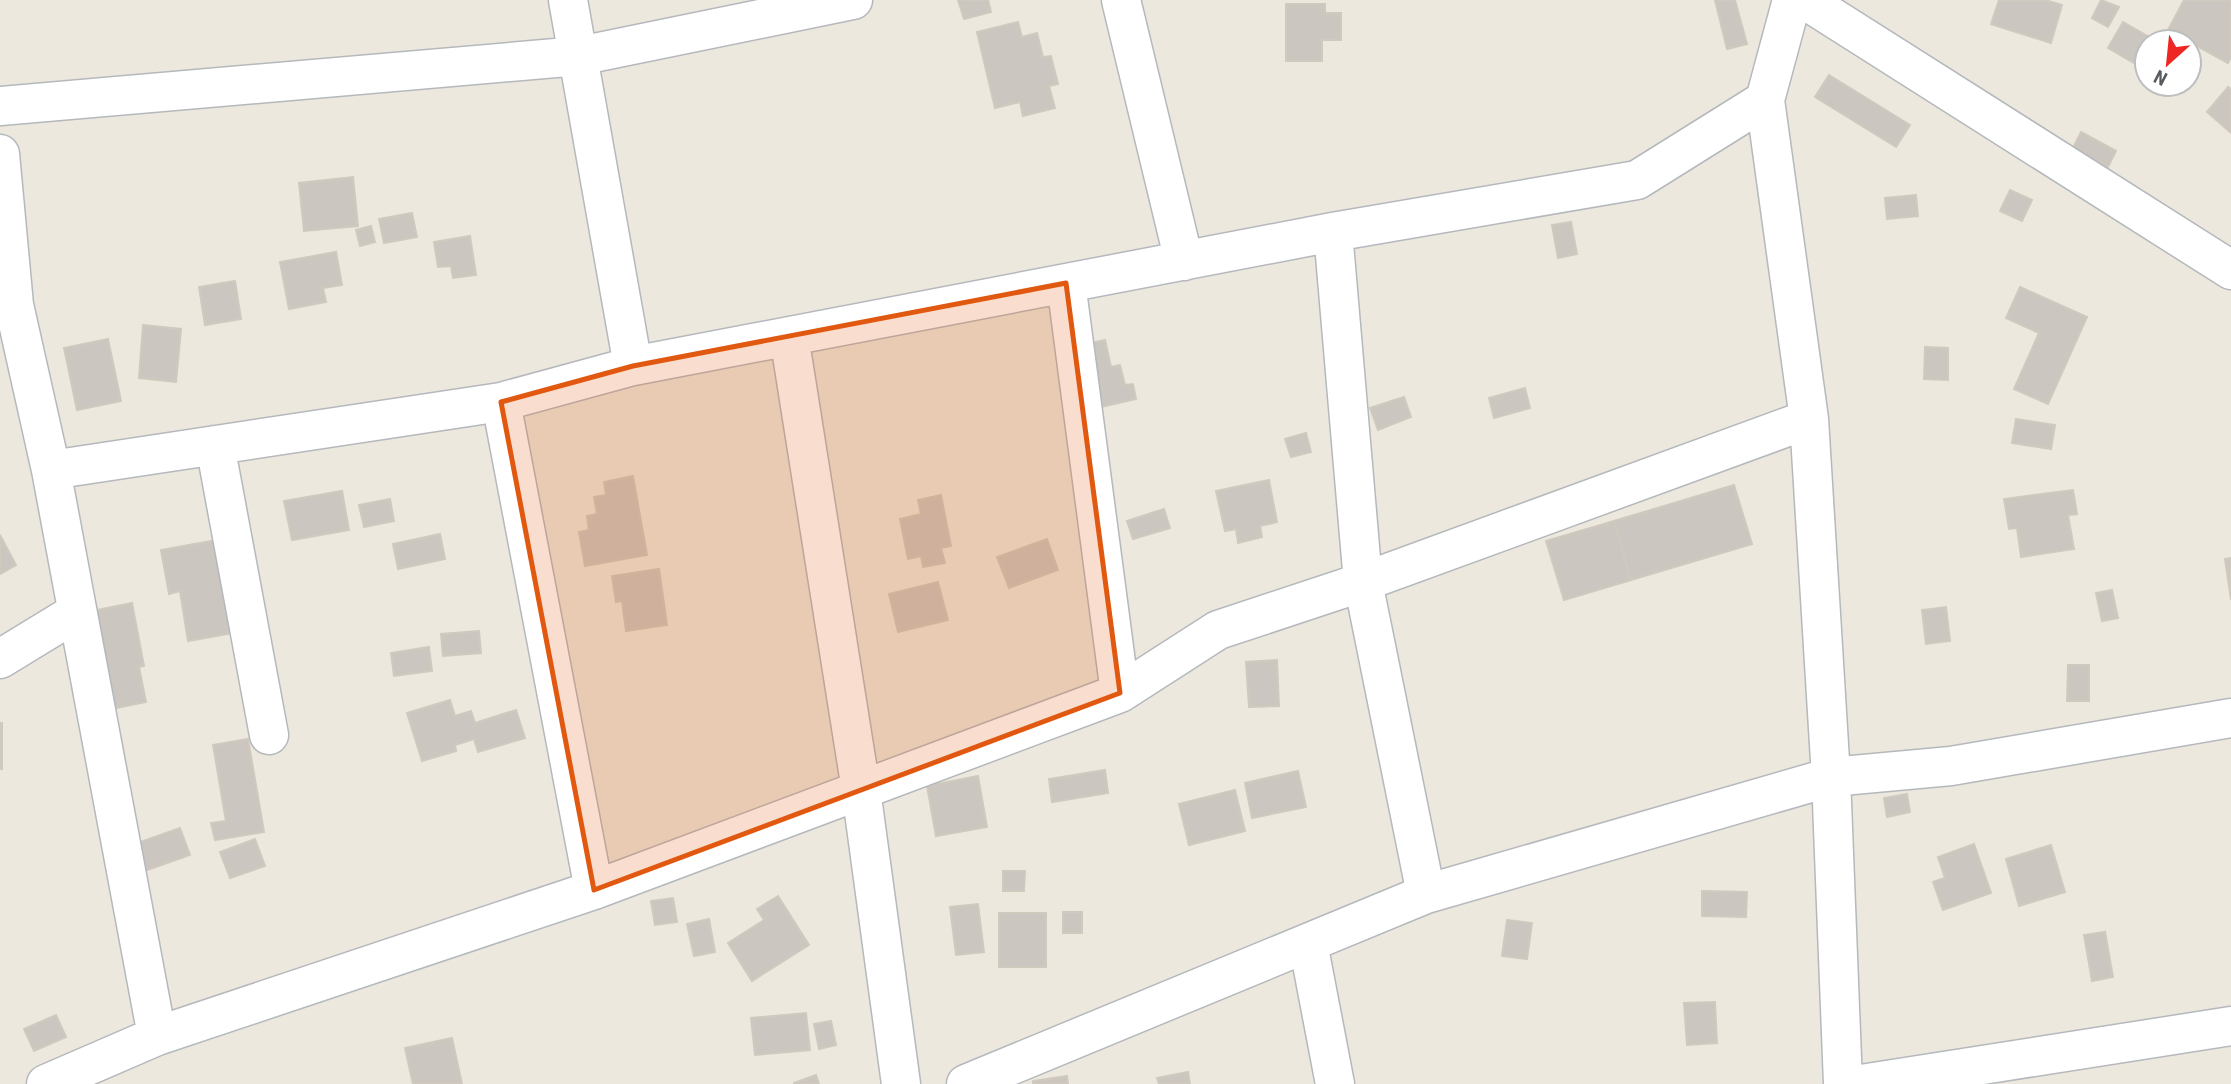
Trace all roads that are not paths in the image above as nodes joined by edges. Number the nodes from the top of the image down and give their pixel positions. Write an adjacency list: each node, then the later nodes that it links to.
1 (569, 0): 6 (street)
2 (853, 0): 6 (street)
3 (1121, 0): 11 (street)
4 (1793, 0): 7 (street)
5 (1805, 0): 12 (street)
6 (579, 56): 8 (street); 16 (street)
7 (1765, 100): 10 (street); 18 (street)
8 (0, 106)
9 (0, 154): 14 (street)
10 (1333, 232): 11 (street); 21 (street)
11 (1184, 261): 13 (street)
12 (2231, 270)
13 (1066, 283): 15 (street); 24 (street)
14 (7, 309): 20 (street)
15 (789, 336): 16 (street); 28 (street)
16 (633, 366): 17 (street)
17 (500, 402): 19 (street); 29 (street)
18 (1809, 419): 21 (street); 27 (street)
19 (215, 445): 20 (street); 26 (street)
20 (51, 470): 22 (street)
21 (1363, 582): 24 (street); 30 (street)
22 (77, 612): 23 (street); 33 (street)
23 (0, 659)
24 (1120, 693): 28 (street)
25 (2231, 718): 27 (street)
26 (269, 736)
27 (1831, 777): 30 (street); 38 (street)
28 (861, 790): 29 (street); 35 (street)
29 (594, 890): 33 (street)
30 (1426, 894): 31 (street)
31 (1308, 943): 36 (street); 37 (street)
32 (2231, 1026): 39 (street)
33 (157, 1036): 34 (street)
34 (46, 1084)
35 (901, 1084)
36 (965, 1084)
37 (1335, 1084)
38 (1843, 1084)
39 (1861, 1084)

